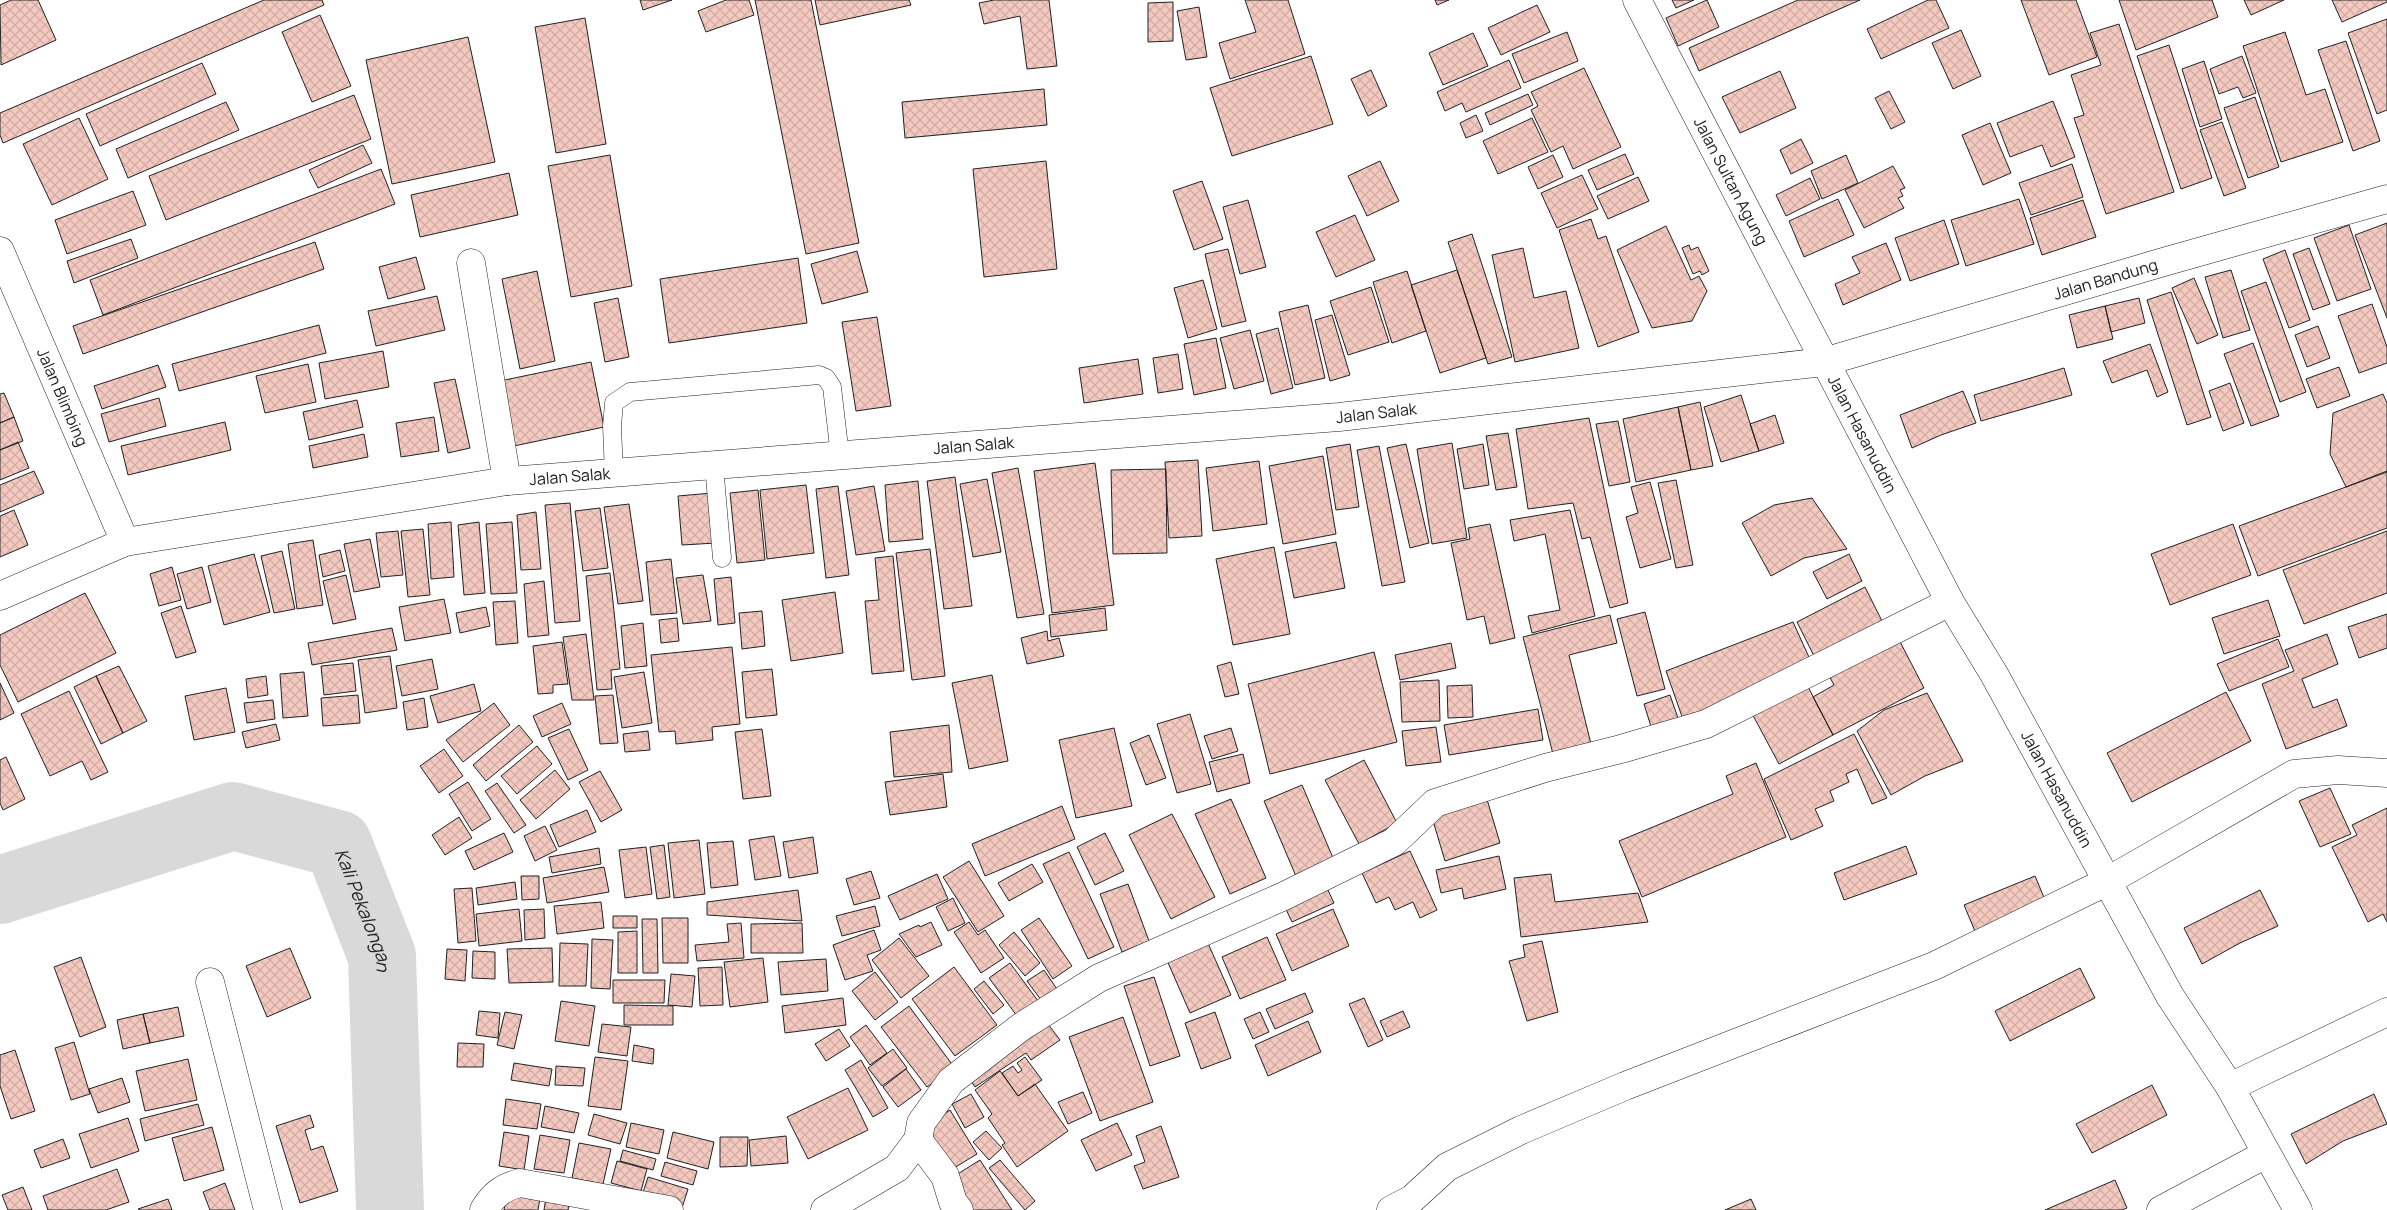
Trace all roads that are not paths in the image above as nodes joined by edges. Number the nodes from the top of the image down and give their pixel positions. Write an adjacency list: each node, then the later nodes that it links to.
1 (1637, 0): 5 (main road, Jalan Sultan Agung)
2 (2387, 199): 5 (main road, Jalan Bandung)
3 (0, 251): 10 (main road, Jalan Blimbing)
4 (471, 263): 9 (main road)
5 (1824, 362): 6 (main road, Jalan Salak); 13 (main road, Jalan Hasanuddin)
6 (840, 456): 7 (main road, Jalan Salak); 8 (lane)
7 (714, 465): 8 (main road, Jalan Salak); 11 (lane)
8 (614, 473): 9 (main road, Jalan Salak)
9 (506, 481): 10 (main road, Jalan Salak)
10 (125, 542): 12 (main road, Jalan Salak)
11 (722, 558)
12 (0, 596)
13 (1950, 602): 15 (main road, Jalan Hasanuddin); 19 (main road)
14 (2387, 773): 15 (main road)
15 (2106, 882): 18 (main road, Jalan Hasanuddin); 26 (main road)
16 (210, 982): 21 (main road)
17 (2387, 1012): 18 (main road)
18 (2230, 1087): 20 (main road, Jalan Hasanuddin)
19 (918, 1140): 24 (main road); 25 (main road)
20 (2266, 1154): 27 (main road); 28 (main road, Jalan Hasanuddin)
21 (268, 1210)
22 (484, 1210): 23 (main road)
23 (669, 1210)
24 (825, 1210)
25 (959, 1210)
26 (1391, 1210)
27 (2161, 1210)
28 (2298, 1210)

